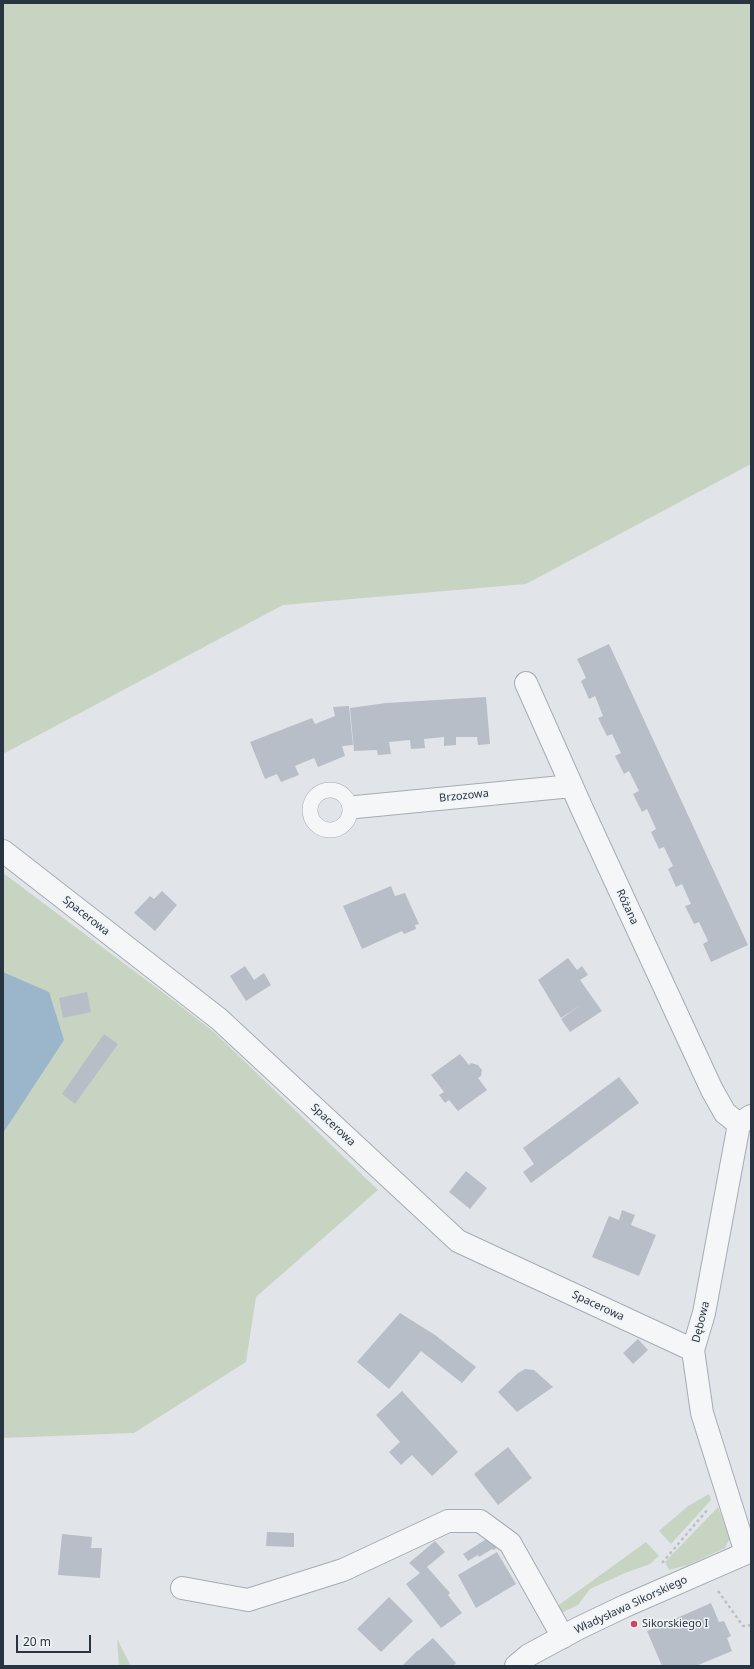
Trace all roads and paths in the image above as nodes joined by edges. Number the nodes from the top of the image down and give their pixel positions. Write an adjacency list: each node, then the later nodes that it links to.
1 (526, 682): 2 (street, Różana)
2 (572, 786): 3 (street, Brzozowa); 5 (street, Różana)
3 (353, 807)
4 (3, 852): 6 (street, Spacerowa)
5 (745, 1120): 6 (street, Dębowa)
6 (694, 1350): 8 (street, Dębowa)
7 (709, 1508): 9 (path)
8 (749, 1552): 13 (street, Władysława Sikorskiego)
9 (659, 1566)
10 (714, 1585): 12 (path)
11 (182, 1588): 13 (street)
12 (751, 1625)
13 (563, 1637): 14 (street, Władysława Sikorskiego)
14 (516, 1666)

